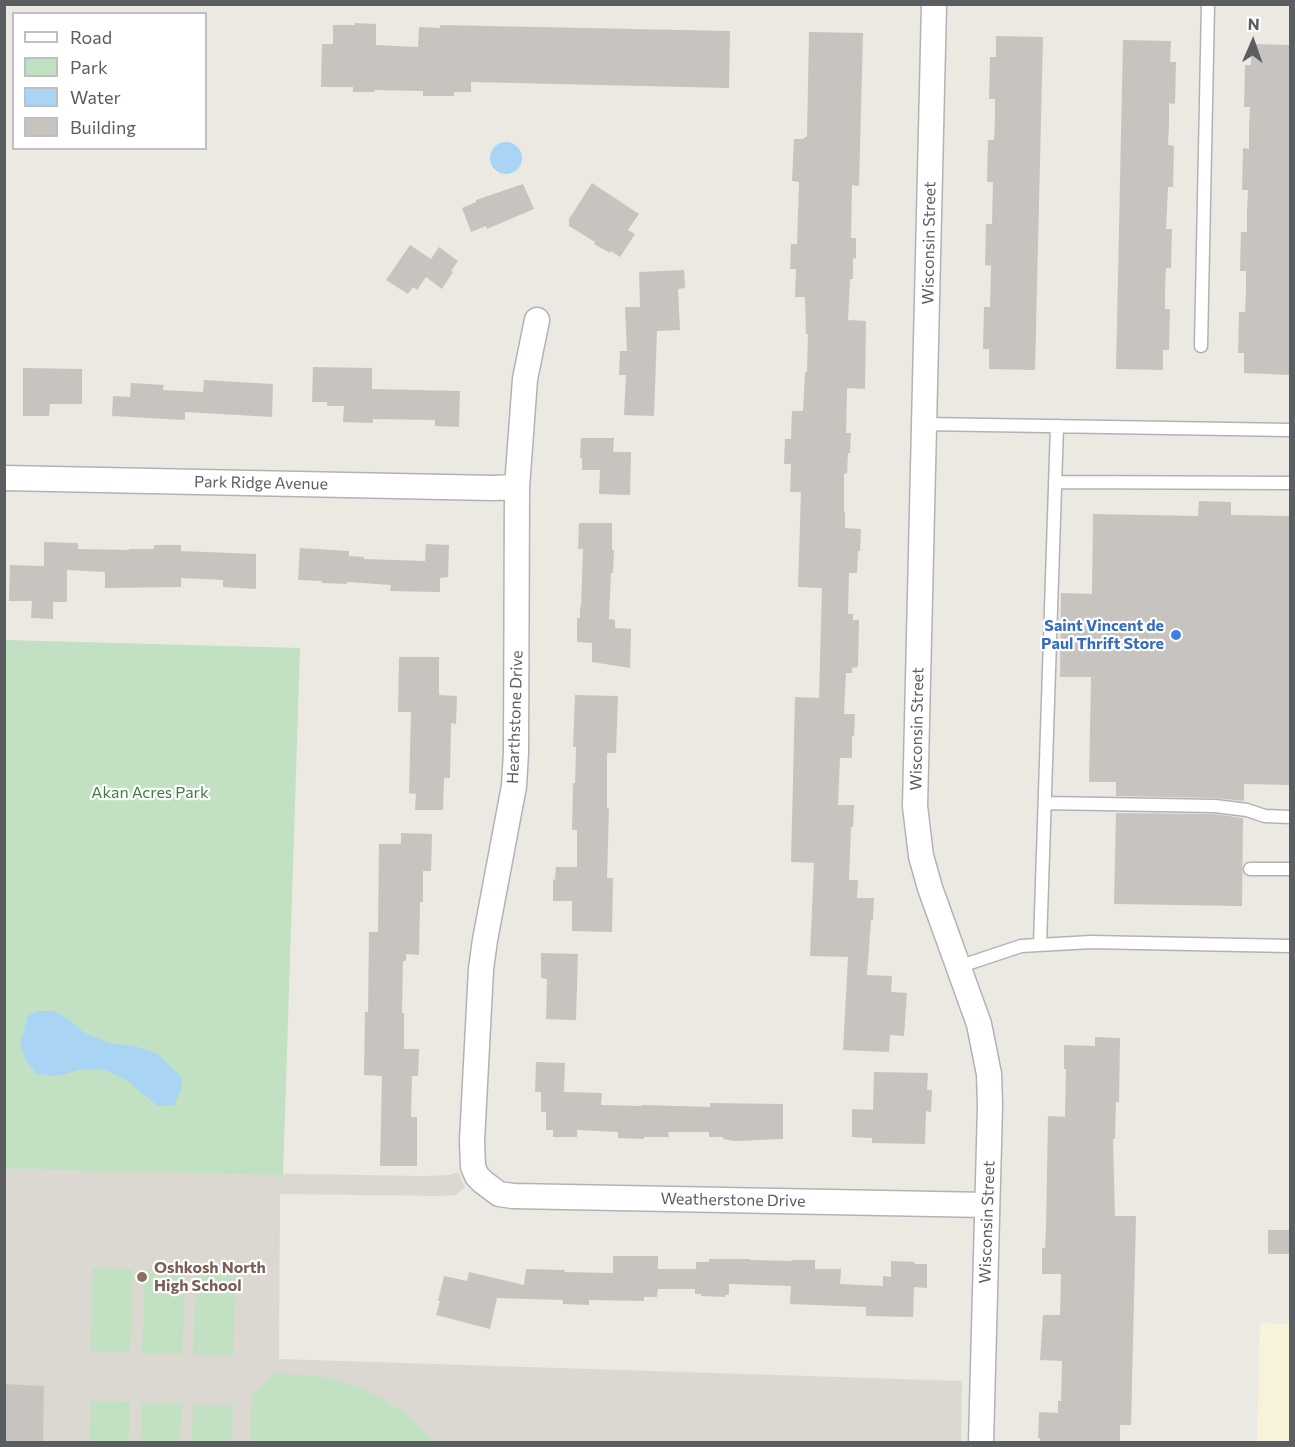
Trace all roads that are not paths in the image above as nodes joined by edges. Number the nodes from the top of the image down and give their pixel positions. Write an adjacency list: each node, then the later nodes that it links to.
1 (934, 4): 5 (street, Wisconsin Street)
2 (1208, 4): 4 (lane)
3 (537, 320): 11 (street, Hearthstone Drive)
4 (1201, 346)
5 (924, 424): 6 (lane); 18 (street, Wisconsin Street)
6 (1057, 426): 7 (lane); 9 (lane)
7 (1290, 430)
8 (4, 478): 11 (street, Park Ridge Avenue)
9 (1055, 482): 10 (lane); 12 (lane)
10 (1290, 483)
11 (517, 487): 19 (street, Hearthstone Drive)
12 (1045, 803): 13 (lane); 16 (lane)
13 (1290, 817)
14 (1250, 869): 15 (lane)
15 (1290, 869)
16 (1040, 945): 17 (lane); 18 (lane)
17 (1290, 946)
18 (958, 967): 20 (street, Wisconsin Street)
19 (483, 1182): 20 (street, Weatherstone Drive)
20 (987, 1205): 21 (street, Wisconsin Street)
21 (981, 1443)

